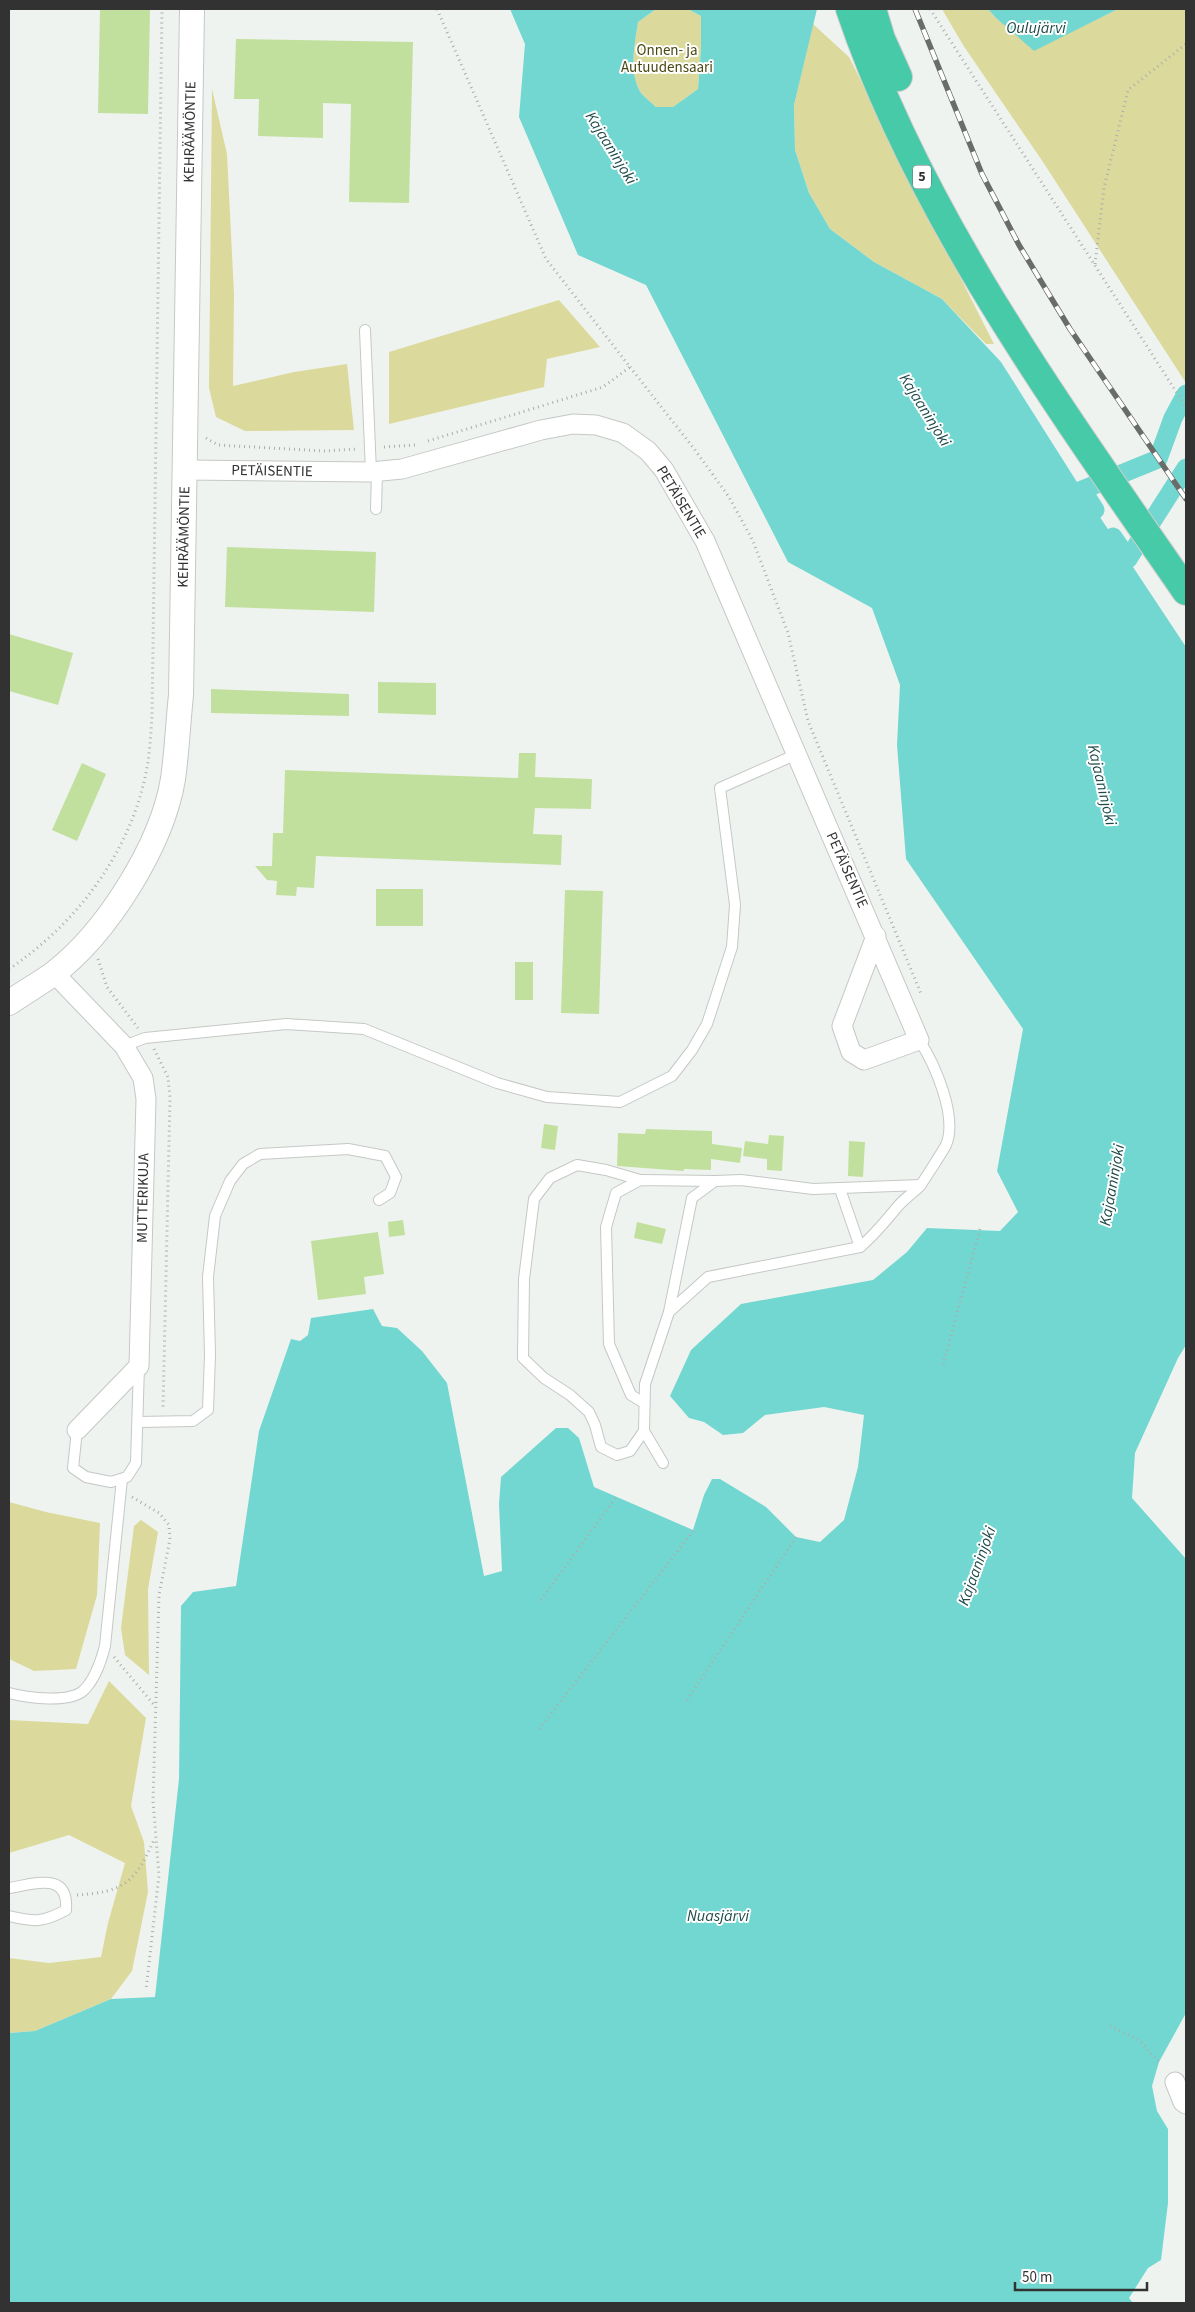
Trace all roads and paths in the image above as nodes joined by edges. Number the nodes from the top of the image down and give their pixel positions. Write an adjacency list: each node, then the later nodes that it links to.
1 (162, 9): 13 (path)
2 (192, 9): 14 (street, KEHRÄÄMÖNTIE)
3 (438, 9): 11 (path)
4 (850, 9): 7 (highway, 5)
5 (872, 9): 7 (highway, 5)
6 (931, 10): 9 (path)
7 (872, 42): 19 (highway, 5)
8 (1186, 44): 9 (path)
9 (1095, 264): 12 (path)
10 (366, 330): 15 (lane)
11 (630, 367): 15 (path); 24 (path)
12 (1186, 407)
13 (156, 434): 14 (path); 22 (path)
14 (185, 434): 15 (path); 16 (street, KEHRÄÄMÖNTIE)
15 (370, 448): 17 (lane)
16 (186, 470): 17 (street, PETÄISENTIE); 23 (street, KEHRÄÄMÖNTIE)
17 (374, 472): 18 (lane); 20 (street, PETÄISENTIE)
18 (376, 509)
19 (1186, 591)
20 (797, 754): 21 (street, PETÄISENTIE); 27 (lane)
21 (876, 936): 26 (street, PETÄISENTIE); 26 (street)
22 (9, 969)
23 (54, 973): 25 (street, KEHRÄÄMÖNTIE); 27 (street, MUTTERIKUJA)
24 (924, 1002)
25 (9, 1003)
26 (920, 1040): 30 (lane)
27 (124, 1046): 37 (street, MUTTERIKUJA)
28 (640, 1180): 29 (lane); 38 (lane); 41 (lane)
29 (715, 1180): 31 (lane); 35 (lane)
30 (921, 1185): 31 (lane); 34 (lane)
31 (840, 1189): 34 (lane)
32 (379, 1200): 39 (lane)
33 (980, 1229): 36 (path)
34 (860, 1247): 35 (lane)
35 (669, 1312): 38 (lane)
36 (943, 1365)
37 (140, 1366): 39 (lane); 40 (street)
38 (644, 1403): 41 (lane)
39 (139, 1422): 43 (lane)
40 (77, 1430): 43 (lane)
41 (644, 1432): 42 (lane)
42 (663, 1463)
43 (122, 1479): 44 (lane)
44 (121, 1490): 49 (lane); 52 (path)
45 (616, 1497): 48 (path)
46 (694, 1530): 53 (path)
47 (796, 1537): 51 (path)
48 (541, 1600)
49 (105, 1646): 50 (lane); 52 (path)
50 (9, 1693)
51 (687, 1700)
52 (156, 1707): 54 (path)
53 (539, 1729)
54 (155, 1838): 56 (path); 58 (path)
55 (9, 1888): 56 (lane)
56 (67, 1896): 57 (lane)
57 (9, 1916)
58 (146, 1990)
59 (1110, 2026): 60 (path)
60 (1159, 2062)
61 (1175, 2082): 62 (street)
62 (1186, 2104)

